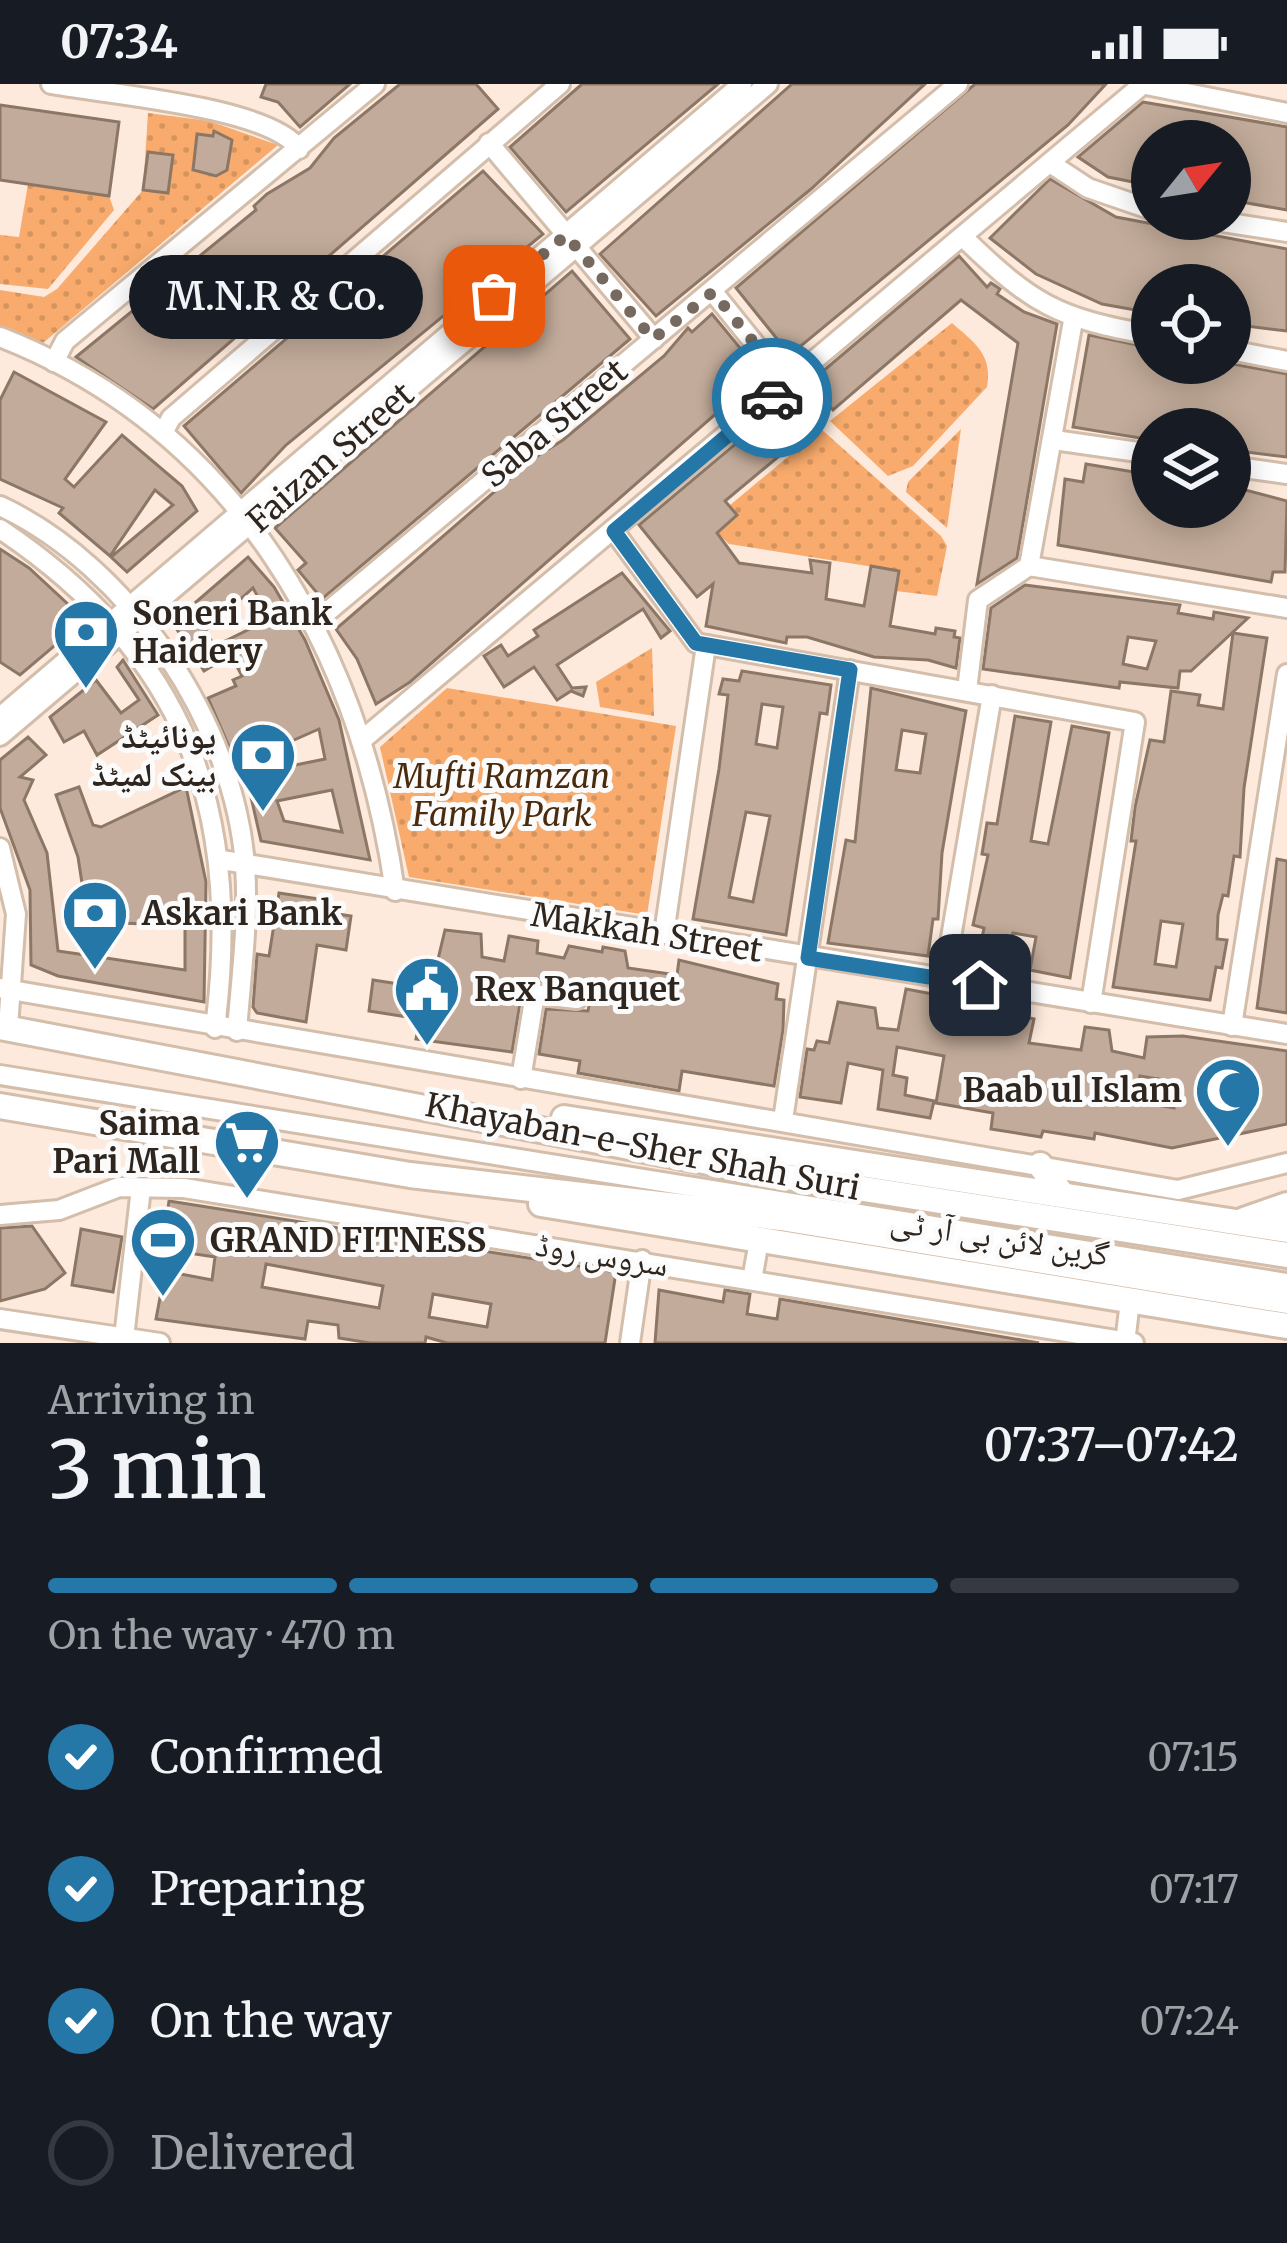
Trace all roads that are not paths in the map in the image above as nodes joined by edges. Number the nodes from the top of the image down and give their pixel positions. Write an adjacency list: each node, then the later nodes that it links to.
1 (51, 84): 12 (street)
2 (375, 84): 12 (street)
3 (742, 84): 18 (street, Faizan Street)
4 (768, 84): 18 (street, Faizan Street)
5 (958, 84): 19 (street, Saba Street)
6 (1142, 84): 9 (street); 13 (street)
7 (1254, 84): 9 (street)
8 (547, 88): 11 (street)
9 (1254, 106): 10 (street)
10 (1287, 113)
11 (489, 143): 18 (street); 28 (street)
12 (299, 149): 26 (street)
13 (1050, 163): 14 (street); 17 (street)
14 (1131, 203)
15 (1251, 226): 16 (street)
16 (1287, 232)
17 (963, 237): 20 (street); 27 (street)
18 (572, 241): 23 (street); 34 (street, Faizan Street)
19 (713, 292): 23 (street, Saba Street); 27 (street)
20 (1073, 321): 21 (street); 29 (street)
21 (1131, 331)
22 (0, 337): 26 (street)
23 (653, 339): 40 (street, Saba Street)
24 (1251, 354): 25 (street)
25 (1287, 361)
26 (54, 362): 28 (street)
27 (788, 385): 36 (street)
28 (163, 433): 34 (street)
29 (1054, 440): 30 (street); 37 (street)
30 (1131, 451)
31 (1251, 469): 32 (street)
32 (1287, 474)
33 (0, 506): 39 (street)
34 (246, 518): 39 (street, Faizan Street); 40 (street)
35 (0, 529): 41 (street)
36 (614, 531): 42 (street); 50 (street)
37 (1029, 566): 38 (street); 45 (street)
38 (1287, 608)
39 (134, 613): 41 (street, Faizan Street); 53 (street)
40 (314, 623): 50 (street)
41 (117, 627): 47 (street, Faizan Street); 49 (street, Faizan Street); 52 (street)
42 (706, 645): 43 (street); 55 (street)
43 (850, 670): 45 (street); 56 (street)
44 (1287, 674): 48 (street)
45 (967, 690): 46 (street)
46 (992, 695): 57 (street); 60 (street)
47 (0, 717)
48 (1283, 724): 61 (street)
49 (0, 736)
50 (362, 740): 54 (street)
51 (0, 848): 58 (street)
52 (222, 860): 53 (street, Makkah Street); 63 (street)
53 (245, 864): 54 (street, Makkah Street); 64 (street)
54 (395, 891): 55 (street, Makkah Street)
55 (664, 934): 56 (street, Makkah Street)
56 (808, 958): 57 (street, Makkah Street); 70 (street)
57 (944, 979): 60 (street, Makkah Street)
58 (7, 990): 62 (street); 63 (street)
59 (577, 999): 67 (street)
60 (1091, 1003): 61 (street, Makkah Street)
61 (1232, 1026): 65 (street, Makkah Street)
62 (4, 1027): 68 (main road, Khayaban-e-Sher Shah Suri)
63 (215, 1028): 64 (street)
64 (236, 1031): 67 (street)
65 (1287, 1034)
66 (0, 1076): 77 (street, گرین لائن بی آر ٹی)
67 (521, 1079): 70 (street)
68 (418, 1103): 75 (main road); 82 (main road, Khayaban-e-Sher Shah Suri)
69 (0, 1106): 73 (main road, Khayaban-e-Sher Shah Suri)
70 (783, 1120): 72 (street)
71 (1287, 1163): 72 (street)
72 (1040, 1165): 75 (main road)
73 (410, 1175): 77 (main road, Khayaban-e-Sher Shah Suri); 81 (main road)
74 (141, 1188): 78 (street, سروس روڈ); 83 (street, سروس روڈ); 91 (street)
75 (1062, 1194): 79 (main road)
76 (1287, 1205): 79 (main road)
77 (784, 1211): 85 (street, گرین لائن بی آر ٹی); 86 (main road, Khayaban-e-Sher Shah Suri)
78 (0, 1215)
79 (1236, 1222): 80 (main road)
80 (1287, 1230)
81 (759, 1241): 84 (street); 87 (main road)
82 (1287, 1255)
83 (642, 1260): 84 (street, سروس روڈ); 94 (street)
84 (752, 1280): 92 (street, سروس روڈ)
85 (1287, 1283)
86 (1287, 1300)
87 (1130, 1301): 88 (main road); 92 (street)
88 (1236, 1318): 90 (main road); 95 (main road)
89 (0, 1319): 91 (street)
90 (1287, 1326)
91 (124, 1338): 93 (street)
92 (1128, 1342)
93 (160, 1343)
94 (630, 1343)
95 (1262, 1343)

